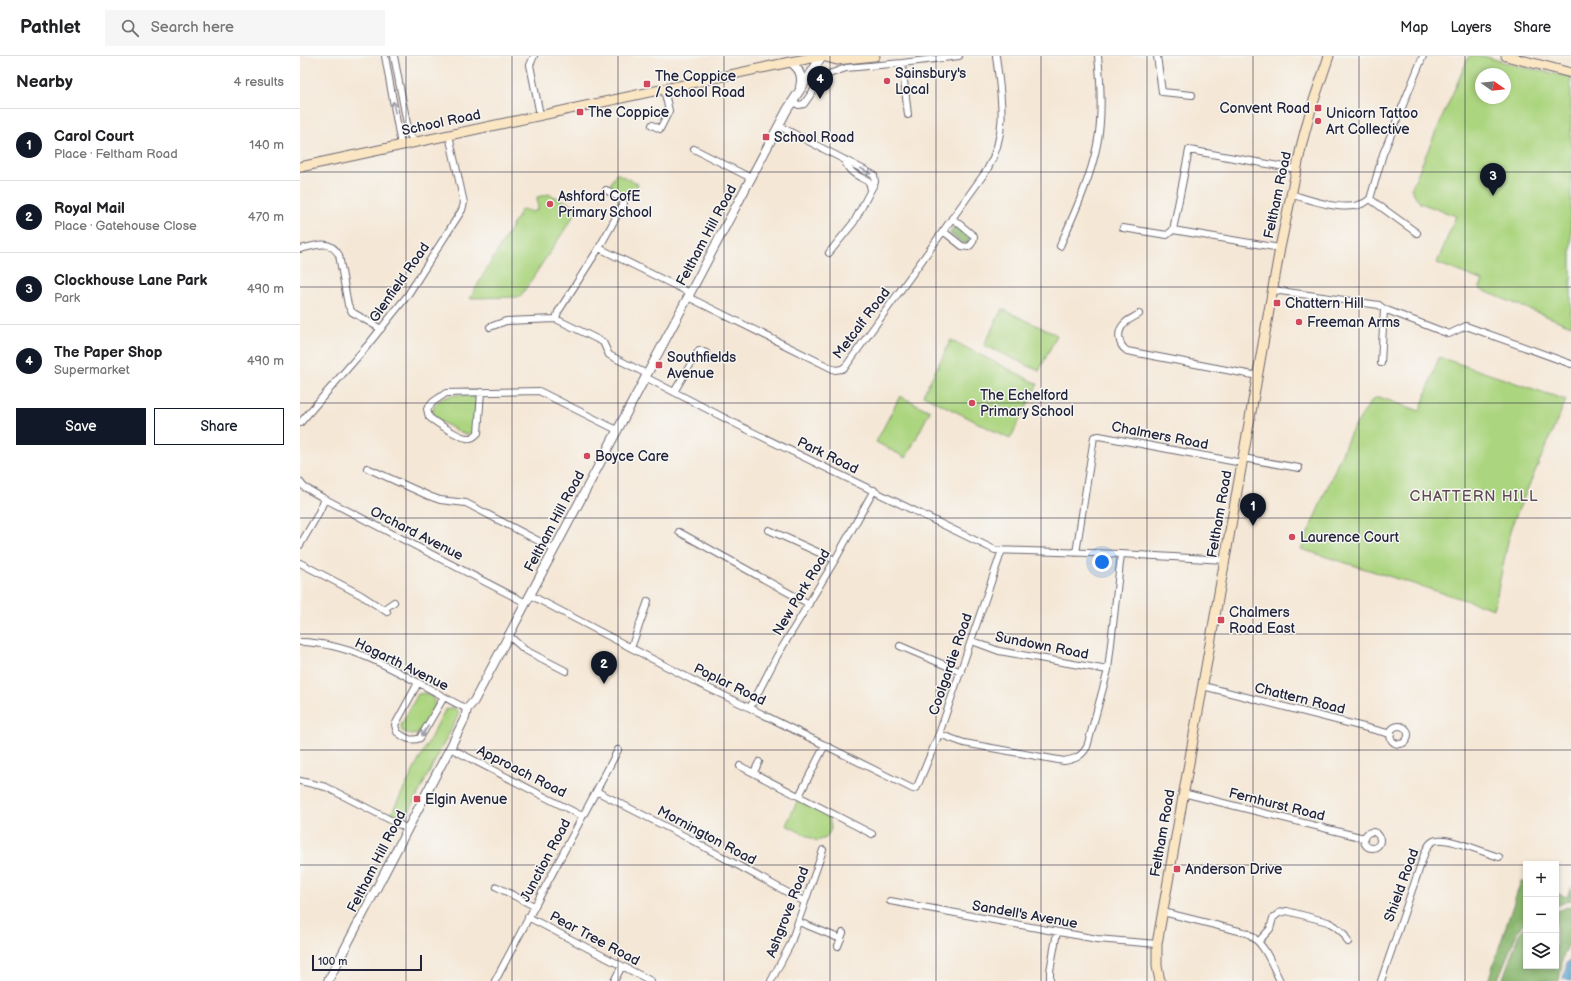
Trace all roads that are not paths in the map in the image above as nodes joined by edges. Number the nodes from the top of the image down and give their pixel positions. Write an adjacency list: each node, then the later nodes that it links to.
1 (385, 56): 27 (street, one-way to 1)
2 (394, 56): 26 (street)
3 (534, 56): 21 (street)
4 (823, 56): 5 (main road); 14 (main road, School Road); 18 (street, Feltham Hill Road)
5 (875, 56)
6 (959, 56): 15 (street)
7 (996, 56): 35 (street, Metcalf Road)
8 (1098, 56): 40 (street)
9 (1158, 56): 19 (street)
10 (1329, 56): 30 (main road, Feltham Road)
11 (1423, 56): 34 (street)
12 (1506, 56): 13 (main road)
13 (1532, 60): 16 (main road)
14 (790, 62): 17 (main road, School Road); 18 (street)
15 (902, 63): 20 (street); 22 (street)
16 (1571, 73)
17 (664, 89): 21 (main road, School Road); 23 (street)
18 (799, 92): 20 (street, Feltham Hill Road)
19 (1192, 95)
20 (792, 102): 24 (street, Feltham Hill Road)
21 (540, 115): 25 (main road, School Road)
22 (908, 115)
23 (652, 125)
24 (779, 126): 31 (street, Feltham Hill Road); 44 (street)
25 (449, 135): 26 (main road, School Road); 51 (street, Glenfield Road)
26 (415, 142): 27 (main road, School Road)
27 (401, 145): 29 (main road, School Road)
28 (694, 149): 31 (street)
29 (300, 167)
30 (1296, 169): 33 (main road, Feltham Road); 37 (street)
31 (751, 178): 46 (street, Feltham Hill Road)
32 (606, 190): 41 (street)
33 (1290, 194): 34 (street); 42 (main road, Feltham Road)
34 (1370, 199): 39 (street)
35 (952, 218): 38 (street, Metcalf Road); 38 (street)
36 (1122, 228): 37 (street)
37 (1173, 230): 42 (street)
38 (943, 231): 46 (street, Metcalf Road)
39 (1417, 232)
40 (1060, 246)
41 (599, 248): 46 (street, Metcalf Road); 49 (street)
42 (1280, 248): 45 (main road, Feltham Road)
43 (300, 249): 51 (street)
44 (829, 253)
45 (1273, 290): 47 (street); 56 (main road, Feltham Road)
46 (689, 295): 55 (street, Feltham Hill Road)
47 (1384, 309): 53 (street); 54 (street)
48 (1139, 314): 56 (street)
49 (556, 319): 50 (street); 55 (street)
50 (490, 327)
51 (381, 329): 59 (street, Glenfield Road)
52 (706, 353): 58 (street)
53 (1381, 363)
54 (1571, 364)
55 (646, 376): 58 (street, Park Road); 60 (street, Feltham Hill Road)
56 (1258, 376): 61 (main road, Feltham Road)
57 (481, 392): 57 (street); 60 (street)
58 (674, 392): 65 (street, Park Road)
59 (301, 420)
60 (617, 430): 70 (street, Feltham Hill Road)
61 (1243, 460): 63 (street); 72 (street, Chalmers Road); 75 (main road, Feltham Road)
62 (367, 468): 70 (street)
63 (1299, 468)
64 (300, 482): 66 (street, Orchard Avenue)
65 (874, 490): 71 (street, Park Road); 74 (street, New Park Road)
66 (325, 499): 69 (street); 77 (street, Orchard Avenue)
67 (770, 530): 74 (street)
68 (679, 532): 80 (street)
69 (300, 545)
70 (554, 549): 77 (street, Feltham Hill Road)
71 (1002, 550): 72 (street); 82 (street, Coolgardie Road)
72 (1076, 553): 73 (street)
73 (1121, 554): 75 (street); 86 (street)
74 (835, 560): 80 (street, New Park Road)
75 (1225, 560): 90 (main road, Feltham Road)
76 (300, 563): 79 (street)
77 (528, 599): 81 (street, Feltham Hill Road); 85 (street, Poplar Road)
78 (648, 601): 85 (street)
79 (394, 602)
80 (809, 604): 92 (street, New Park Road)
81 (508, 635): 87 (street); 93 (street, Feltham Hill Road)
82 (972, 641): 86 (street, Sundown Road); 88 (street, Coolgardie Road)
83 (300, 642): 89 (street, Hogarth Avenue)
84 (900, 646): 88 (street)
85 (630, 648): 92 (street, Poplar Road)
86 (1108, 670): 94 (street)
87 (566, 671)
88 (961, 672): 94 (street, Coolgardie Road)
89 (418, 683): 91 (street, Hogarth Avenue); 91 (street, one-way to 89)
90 (1203, 686): 95 (street, Chattern Road); 106 (main road, Feltham Road)
91 (444, 697): 93 (street, Hogarth Avenue)
92 (750, 708): 96 (street, Poplar Road)
93 (467, 709): 97 (street, Feltham Hill Road)
94 (939, 734): 103 (street, Coolgardie Road)
95 (1391, 734)
96 (825, 745): 103 (street, Poplar Road); 107 (street)
97 (450, 748): 108 (street, Approach Road); 109 (street, Feltham Hill Road)
98 (618, 750): 105 (street, Junction Road)
99 (759, 762): 101 (street)
100 (740, 766): 101 (street)
101 (754, 772): 107 (street)
102 (302, 782): 104 (street); 109 (street)
103 (918, 785)
104 (300, 789)
105 (596, 791): 108 (street, Junction Road); 116 (street, Mornington Road)
106 (1183, 792): 111 (street, Fernhurst Road); 118 (main road, Feltham Road)
107 (799, 796): 110 (street)
108 (582, 816): 117 (street, Junction Road)
109 (408, 829): 129 (street, Feltham Hill Road)
110 (872, 834)
111 (1364, 838)
112 (823, 850): 116 (street, Ashgrove Road)
113 (1499, 857): 137 (street, Shield Road)
114 (497, 887): 117 (street)
115 (890, 901): 122 (street, Sandell's Avenue)
116 (805, 902): 120 (street, Ashgrove Road)
117 (534, 906): 119 (street, Junction Road)
118 (1163, 912): 124 (street); 126 (main road, Feltham Road)
119 (528, 917): 128 (street, Pear Tree Road); 130 (street, Junction Road)
120 (799, 922): 127 (street); 133 (street, Ashgrove Road)
121 (1350, 929): 123 (street)
122 (1058, 932): 126 (street, Sandell's Avenue); 134 (street)
123 (1344, 934): 124 (street); 125 (street)
124 (1259, 941): 136 (street)
125 (1348, 942)
126 (1157, 944): 135 (main road, Feltham Road)
127 (838, 946)
128 (622, 966): 131 (street); 132 (street, Pear Tree Road)
129 (328, 981)
130 (495, 981)
131 (614, 981)
132 (651, 981)
133 (771, 981)
134 (1050, 981)
135 (1160, 981)
136 (1280, 981)
137 (1382, 981)

